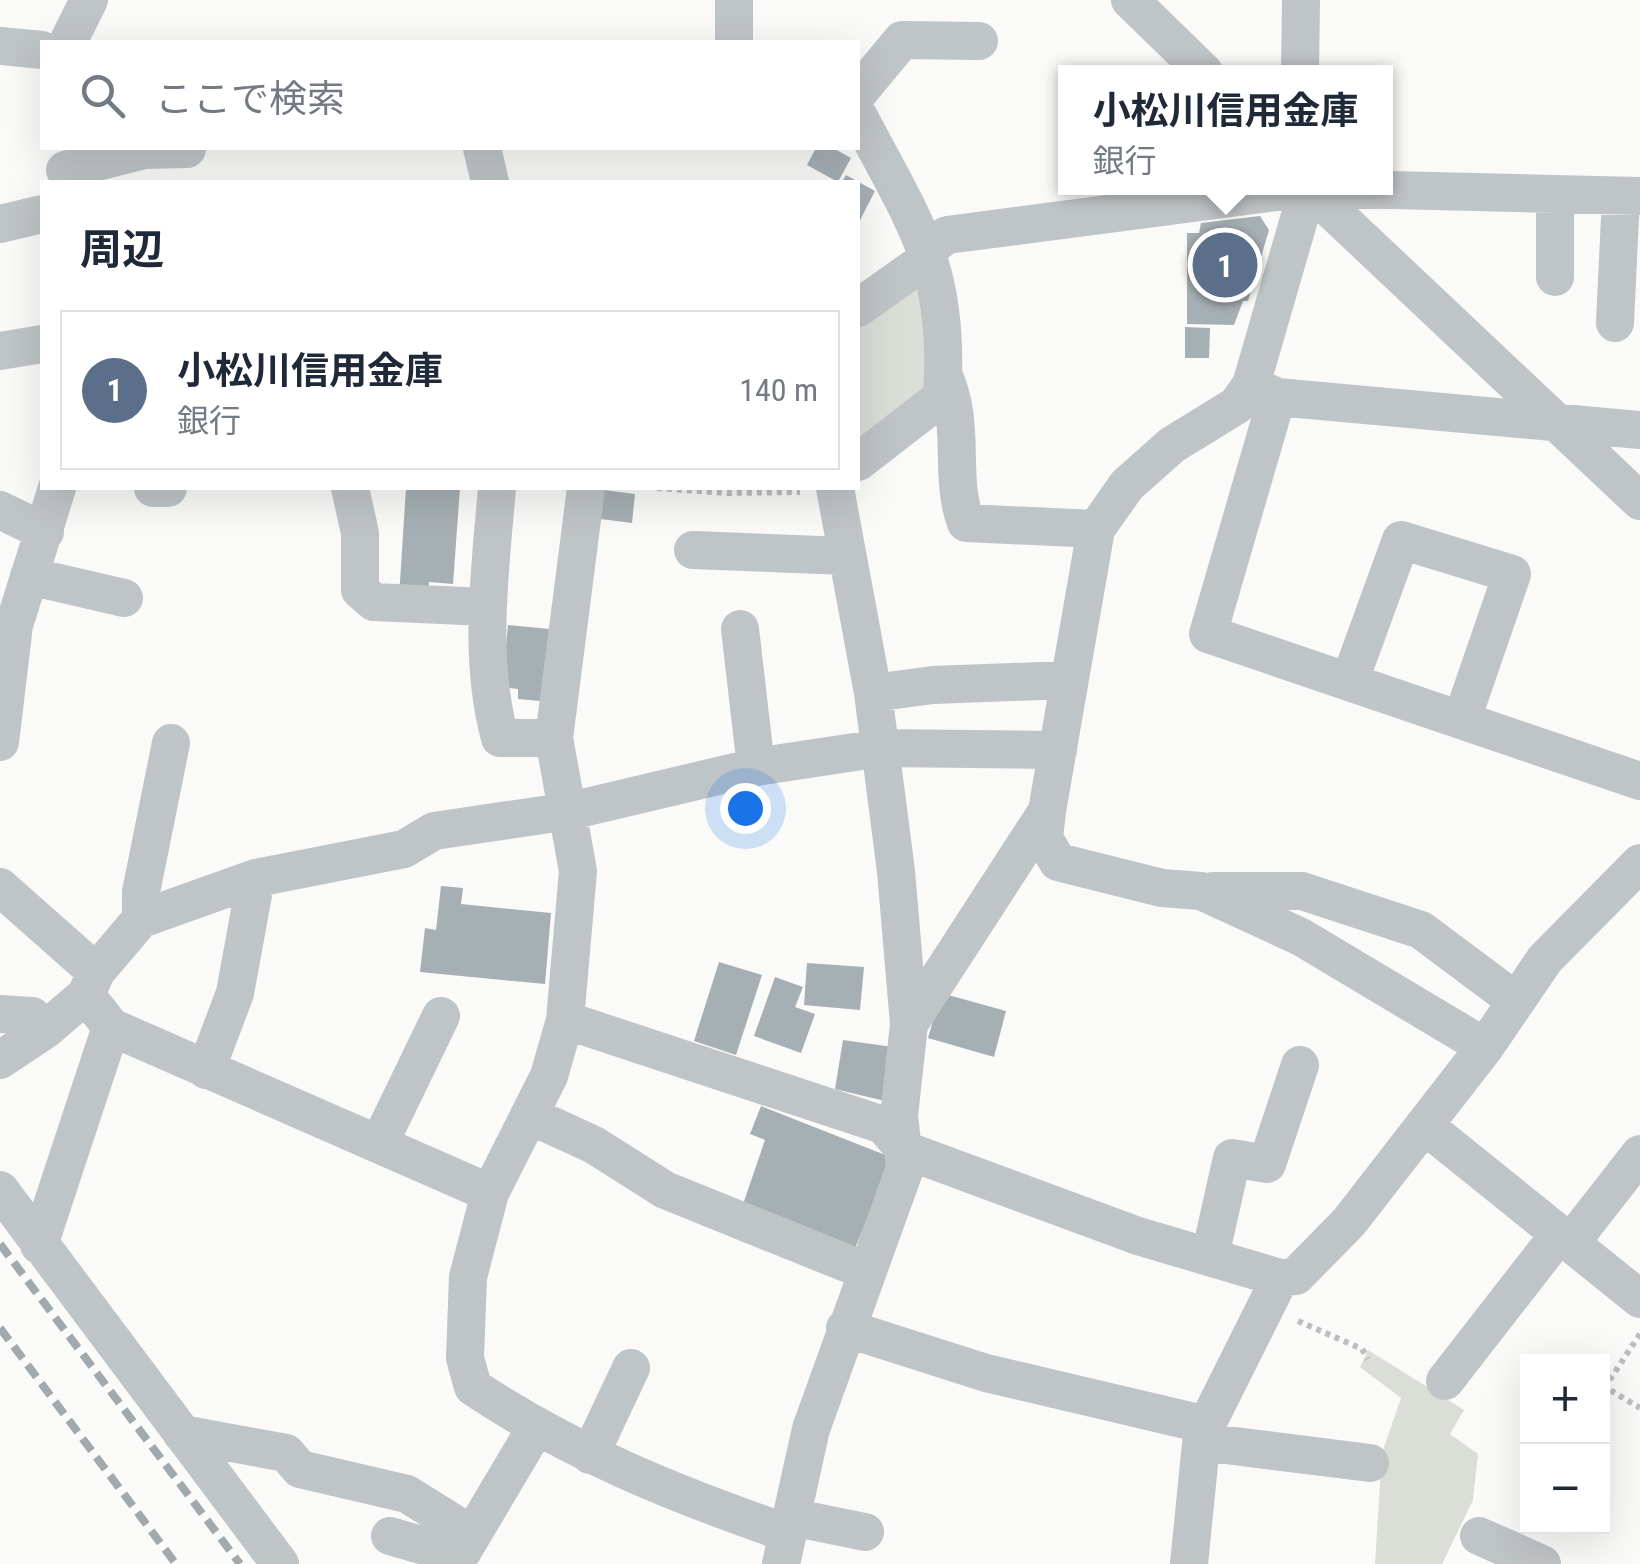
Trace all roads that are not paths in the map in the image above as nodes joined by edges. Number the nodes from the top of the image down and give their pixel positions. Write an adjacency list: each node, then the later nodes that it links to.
1 (89, 0): 5 (street)
2 (734, 0): 6 (street)
3 (1130, 0): 10 (street)
4 (1301, 0): 11 (street)
5 (69, 40)
6 (734, 40)
7 (978, 41): 12 (street)
8 (0, 46): 9 (street)
9 (40, 50)
10 (1197, 65)
11 (1300, 65)
12 (860, 90)
13 (860, 119): 26 (street)
14 (144, 150): 16 (street)
15 (482, 150): 17 (street)
16 (65, 167)
17 (490, 180)
18 (1393, 190): 22 (street)
19 (1254, 195): 26 (street)
20 (1306, 195): 33 (street)
21 (1315, 195): 34 (street)
22 (1555, 195): 23 (street); 27 (street)
23 (1630, 196): 29 (street)
24 (40, 214): 25 (street)
25 (0, 224)
26 (928, 248): 28 (street); 32 (street)
27 (1556, 277)
28 (860, 307)
29 (1615, 323)
30 (40, 344): 31 (street)
31 (0, 352)
32 (943, 374): 36 (street); 44 (street)
33 (1264, 391): 34 (street); 44 (street); 54 (street)
34 (1554, 421): 35 (street); 42 (street)
35 (1640, 430)
36 (860, 466)
37 (57, 490): 45 (street)
38 (350, 490): 50 (street)
39 (497, 490): 50 (street)
40 (586, 490): 57 (street)
41 (844, 490): 47 (street)
42 (1640, 501)
43 (0, 510): 45 (street)
44 (1096, 529): 53 (street)
45 (45, 532): 48 (street)
46 (693, 550): 47 (street)
47 (848, 556): 55 (street)
48 (30, 576): 49 (street); 52 (street)
49 (124, 598)
50 (487, 607): 57 (street)
51 (740, 629): 62 (street)
52 (2, 678): 58 (street)
53 (1068, 680): 55 (street); 61 (street)
54 (1350, 680): 56 (street); 56 (street)
55 (873, 692): 60 (street)
56 (1462, 719): 63 (street)
57 (554, 738): 65 (street)
58 (0, 742)
59 (171, 743): 70 (street)
60 (881, 748): 61 (street); 62 (street); 76 (street)
61 (1058, 750): 64 (street)
62 (756, 767): 65 (street)
63 (1640, 781)
64 (1047, 811): 69 (street); 76 (street)
65 (570, 812): 67 (street); 75 (street)
66 (1640, 862): 72 (street)
67 (256, 878): 70 (street); 82 (street)
68 (0, 887): 71 (street)
69 (1201, 891): 72 (street); 79 (street)
70 (141, 919): 71 (street)
71 (91, 984): 77 (street); 78 (street)
72 (1516, 1001): 79 (street)
73 (0, 1014): 78 (street)
74 (441, 1016): 85 (street)
75 (565, 1020): 83 (street); 86 (street)
76 (908, 1024): 86 (street)
77 (110, 1027): 82 (street); 91 (street)
78 (46, 1030): 80 (street)
79 (1485, 1047): 84 (street)
80 (0, 1060)
81 (1300, 1065): 92 (street)
82 (206, 1070): 85 (street)
83 (531, 1116): 89 (street); 93 (street)
84 (1424, 1126): 90 (street); 94 (street)
85 (380, 1142): 89 (street)
86 (905, 1150): 92 (street); 93 (street)
87 (1640, 1154): 90 (street)
88 (0, 1190): 91 (street)
89 (490, 1193): 99 (street)
90 (1563, 1238): 95 (street); 98 (street)
91 (39, 1245): 101 (street)
92 (1210, 1256): 94 (street)
93 (866, 1271): 96 (street)
94 (1272, 1292): 100 (street)
95 (1640, 1299)
96 (845, 1328): 100 (street); 107 (street)
97 (630, 1368): 102 (street)
98 (1444, 1381)
99 (536, 1429): 102 (street); 108 (street)
100 (1204, 1433): 103 (street); 110 (street)
101 (182, 1434): 108 (street); 109 (street)
102 (590, 1454): 107 (street)
103 (1370, 1463)
104 (865, 1532): 107 (street)
105 (390, 1536): 108 (street)
106 (1479, 1536): 111 (street)
107 (786, 1538)
108 (462, 1551)
109 (280, 1564)
110 (1189, 1564)
111 (1542, 1564)

